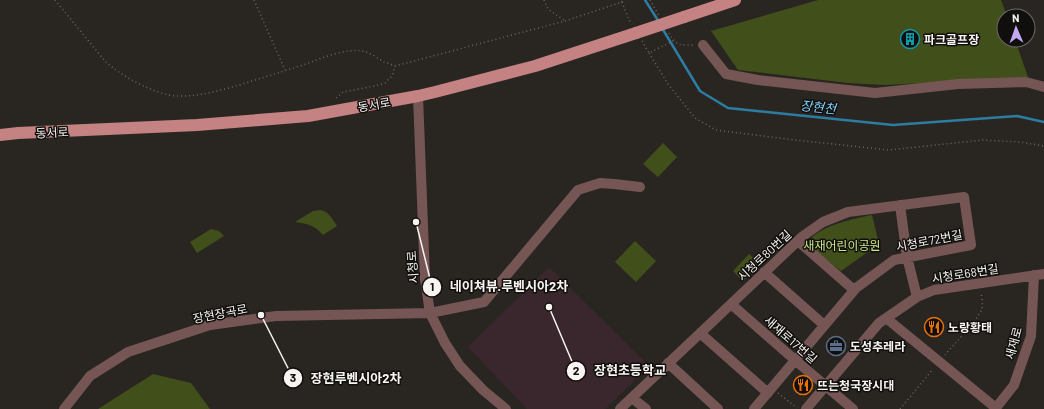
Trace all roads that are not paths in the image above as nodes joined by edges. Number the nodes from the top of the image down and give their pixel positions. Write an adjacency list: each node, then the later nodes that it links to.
1 (735, 0): 4 (main road, 동서로, bridge)
2 (703, 45): 3 (street)
3 (1044, 87)
4 (418, 96): 5 (main road, 동서로); 16 (street, 시청로)
5 (0, 135)
6 (640, 187): 16 (street, 장현장곡로)
7 (900, 206): 8 (street, 시청로80번길); 9 (street, 시청로80번길); 10 (street)
8 (798, 241): 11 (street, 시청로80번길); 13 (street)
9 (971, 245): 10 (street, 시청로72번길)
10 (907, 257): 13 (street, 시청로72번길); 14 (street)
11 (764, 272): 15 (street, 시청로80번길); 18 (street)
12 (1039, 275): 14 (street, 시청로68번길); 25 (street, 새재로)
13 (854, 290): 18 (street, 시청로72번길)
14 (917, 297): 17 (street, 시청로68번길)
15 (731, 304): 19 (street, 시청로80번길); 20 (street, 새재로17번길)
16 (430, 313): 26 (street, 장현장곡로); 27 (street, 시청로)
17 (886, 318): 22 (street, 시청로68번길); 25 (street)
18 (824, 325): 20 (street, 시청로72번길)
19 (700, 333): 21 (street, 시청로80번길); 23 (street)
20 (795, 360): 22 (street, 새재로17번길); 23 (street, 시청로72번길)
21 (668, 363): 24 (street, 시청로80번길); 30 (street)
22 (826, 386): 32 (street, 시청로68번길); 33 (street, 새재로17번길)
23 (770, 391): 31 (street, 시청로72번길)
24 (632, 398): 28 (street, 시청로80번길); 29 (street)
25 (995, 408)
26 (64, 409)
27 (506, 409)
28 (620, 409)
29 (646, 409)
30 (718, 409)
31 (754, 409)
32 (806, 409)
33 (853, 409)

